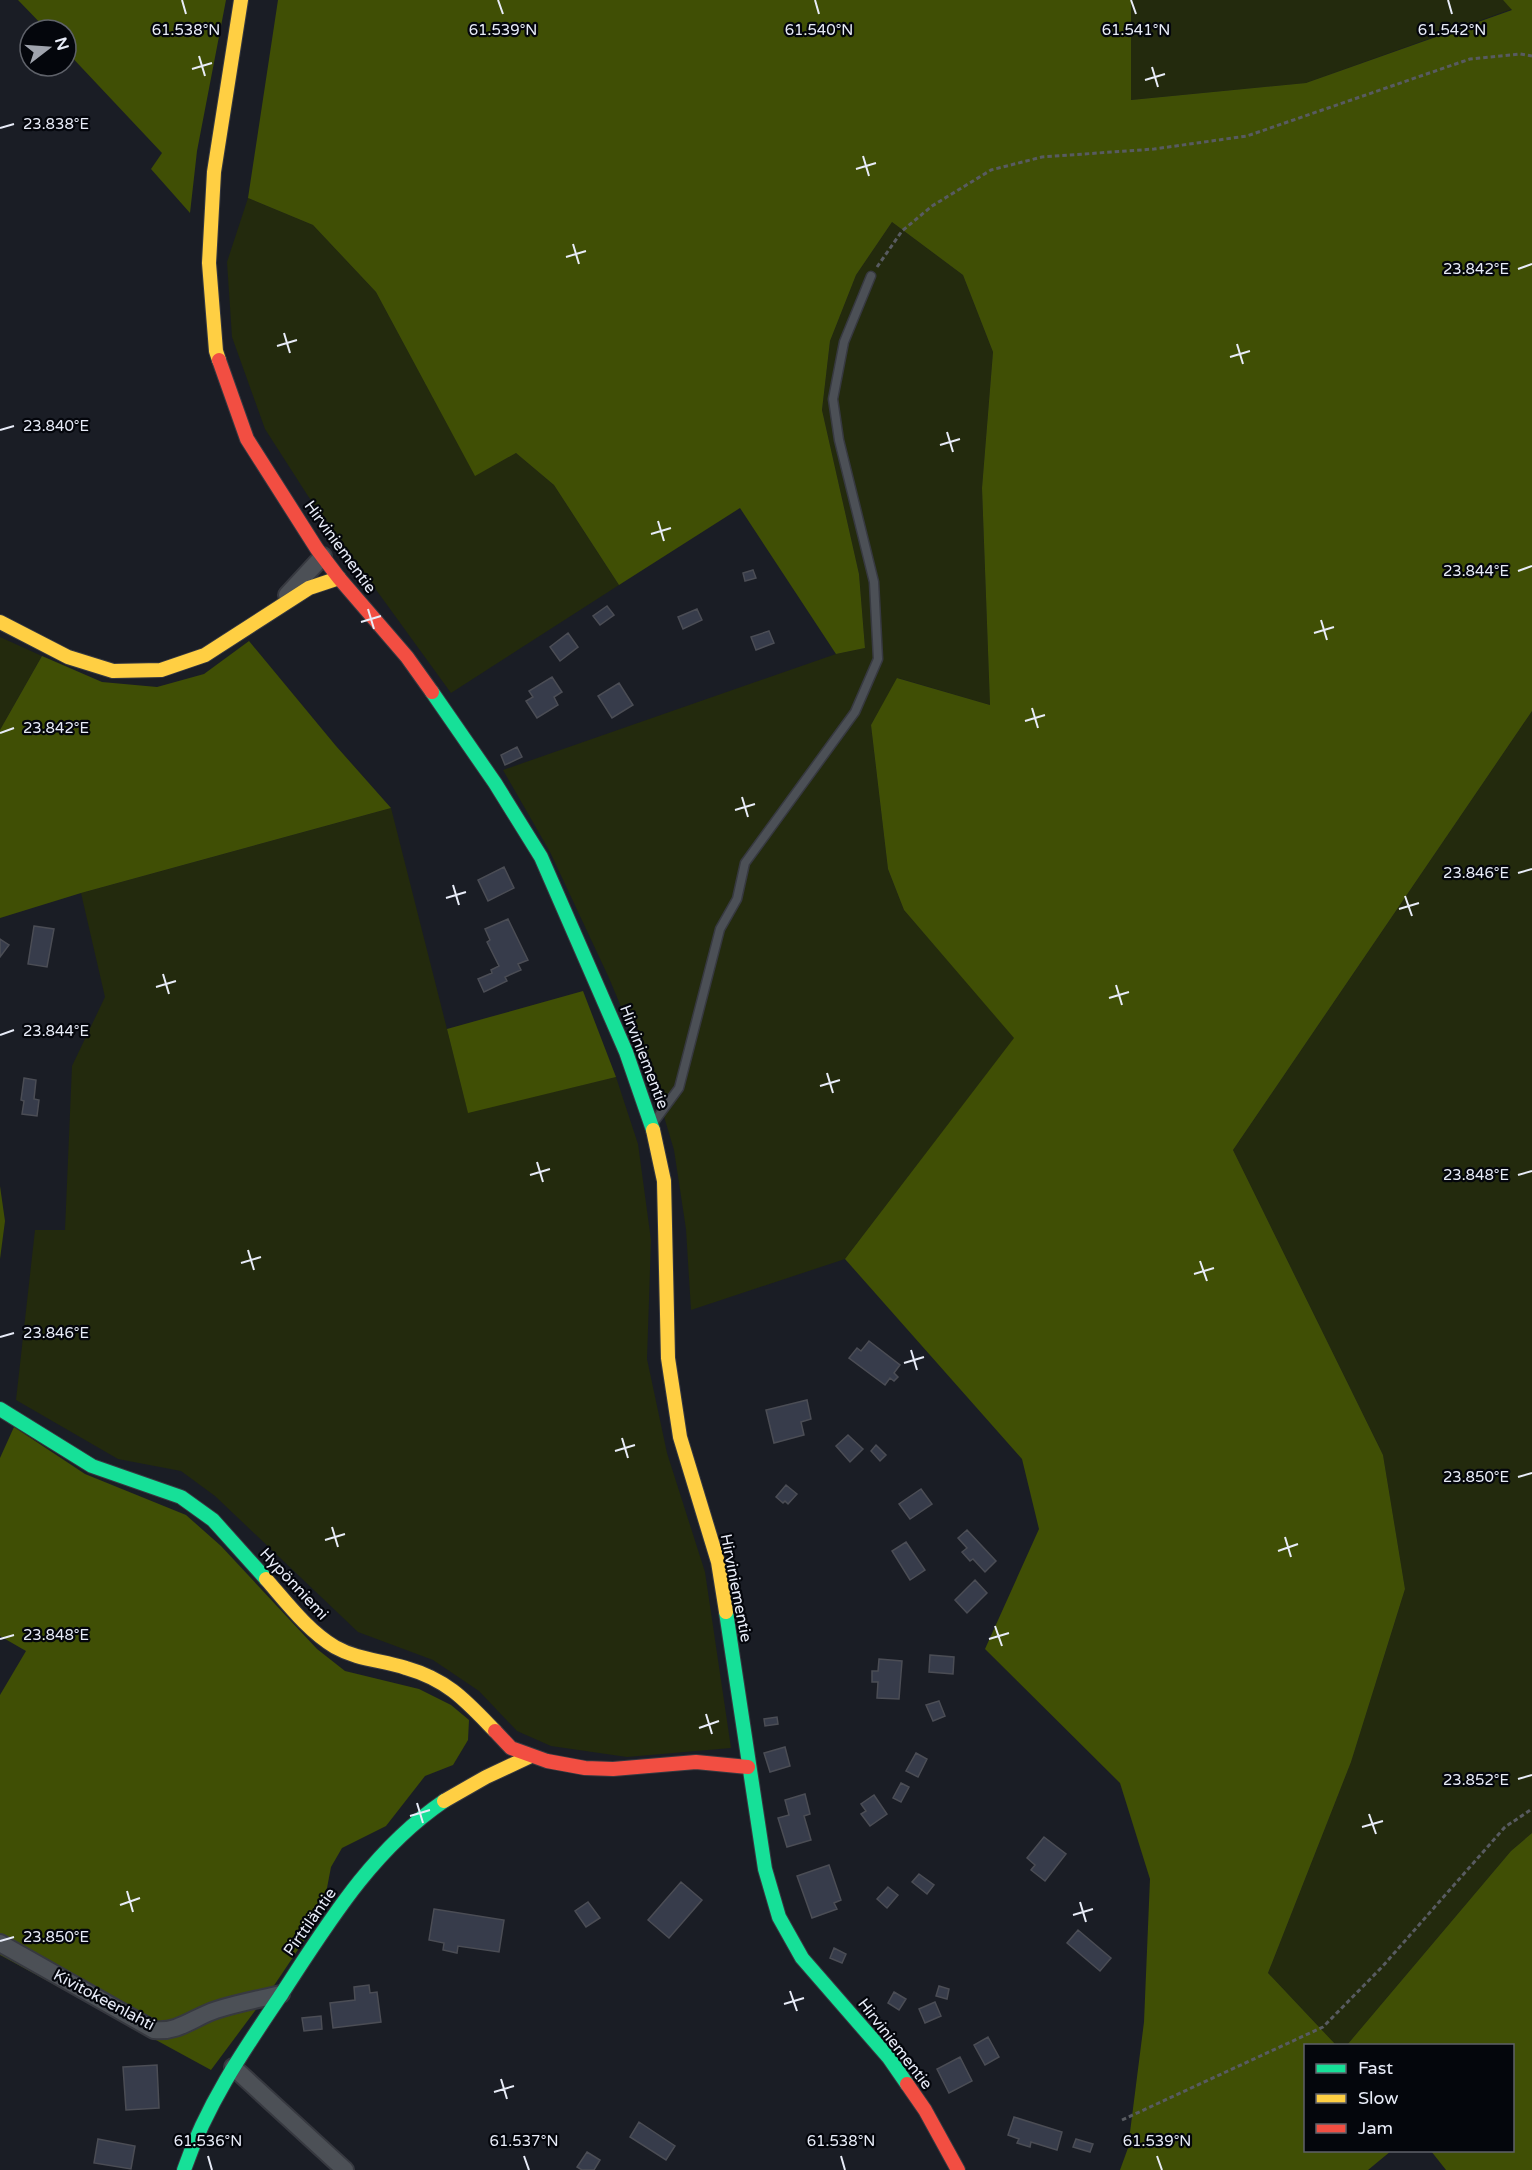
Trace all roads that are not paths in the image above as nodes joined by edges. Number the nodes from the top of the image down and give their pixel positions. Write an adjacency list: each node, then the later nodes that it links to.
1 (241, 0): 3 (street, Hirviniementie)
2 (871, 276): 7 (lane)
3 (323, 556): 4 (street, Hirviniementie); 5 (street)
4 (339, 578): 5 (street); 7 (street, Hirviniementie)
5 (276, 608): 6 (street)
6 (0, 622)
7 (652, 1125): 10 (street, Hirviniementie)
8 (0, 1409): 9 (street, Hypönniemi)
9 (531, 1756): 10 (street, Hypönniemi); 12 (street, Pirttiläntie)
10 (748, 1767): 16 (street, Hirviniementie)
11 (0, 1942): 12 (street, Kivitokeenlahti)
12 (281, 1994): 13 (street, Pirttiläntie)
13 (233, 2067): 14 (street, Pirttiläntie); 15 (street)
14 (184, 2170)
15 (345, 2170)
16 (958, 2170)

